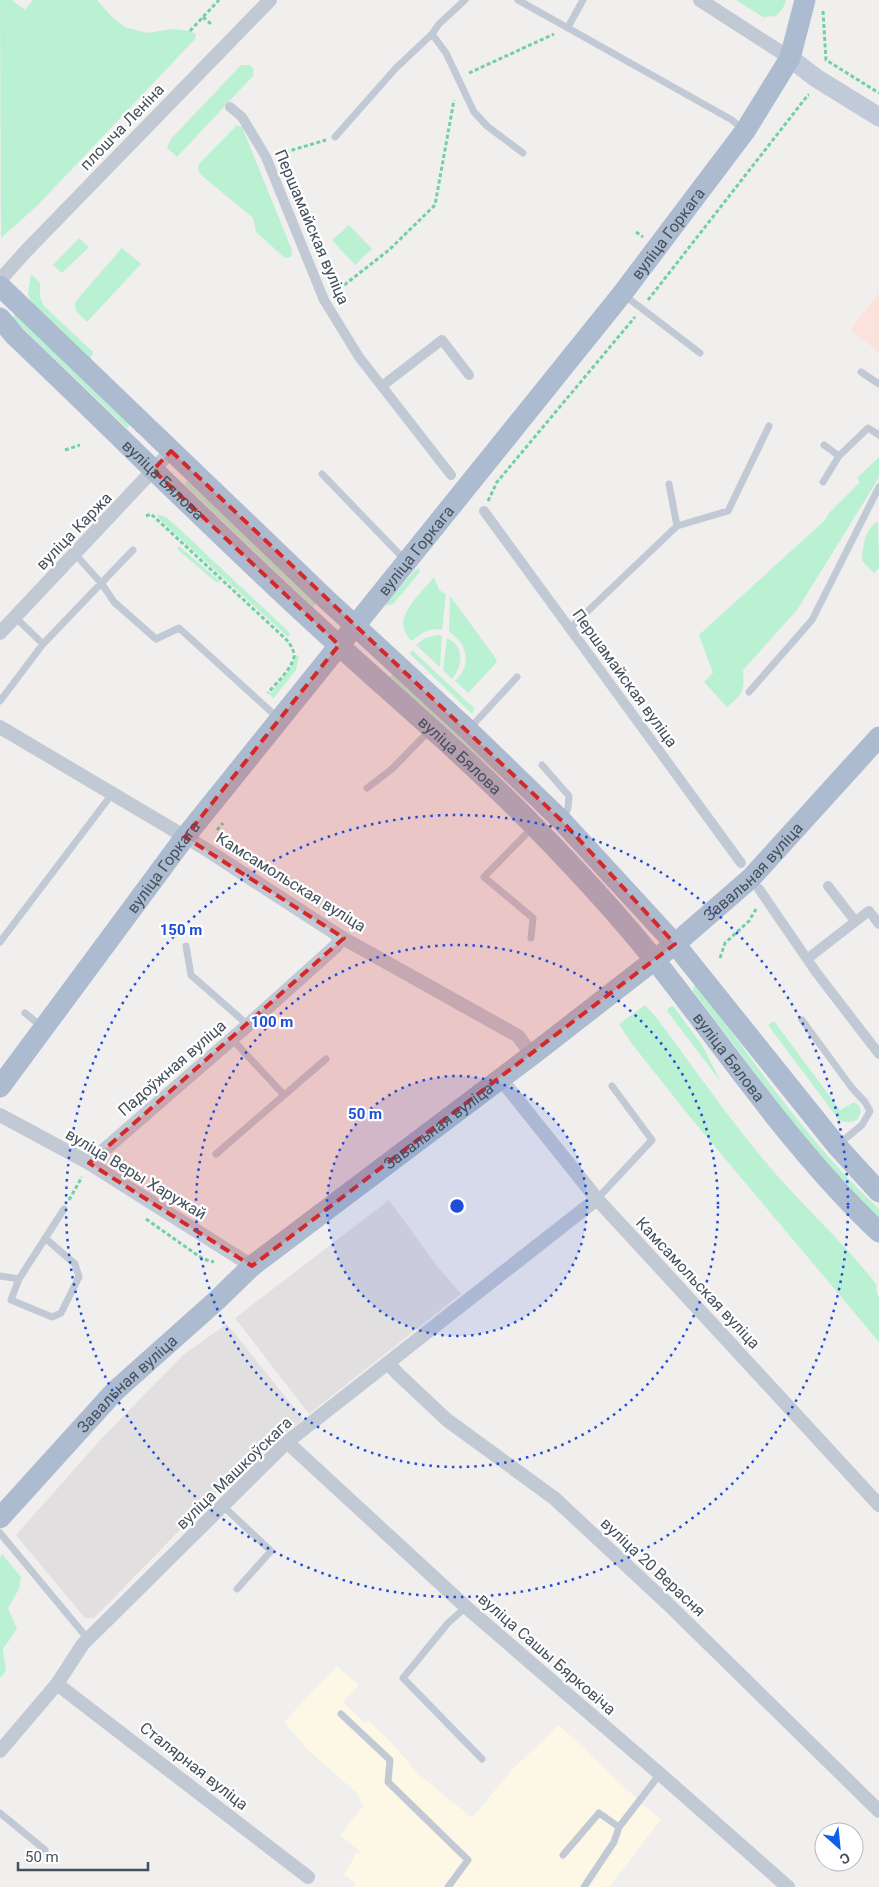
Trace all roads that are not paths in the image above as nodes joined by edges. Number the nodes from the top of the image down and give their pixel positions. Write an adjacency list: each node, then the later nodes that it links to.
1 (270, 0): 15 (street, плошча Леніна)
2 (465, 0): 8 (lane)
3 (518, 0): 7 (lane)
4 (583, 0): 7 (lane)
5 (700, 0): 9 (street)
6 (814, 1): 9 (main road, вуліца Горкага)
7 (568, 27): 12 (lane)
8 (432, 34): 13 (lane); 14 (lane)
9 (790, 58): 11 (main road); 12 (main road, вуліца Горкага)
10 (230, 107): 23 (street, Першамайская вуліца)
11 (879, 117)
12 (744, 131): 17 (main road, вуліца Горкага)
13 (335, 137)
14 (523, 153)
15 (0, 280)
16 (0, 286): 27 (main road, вуліца Бялова)
17 (622, 294): 19 (lane); 39 (main road, вуліца Горкага)
18 (0, 318): 29 (main road, вуліца Бялова)
19 (700, 353)
20 (860, 372): 22 (lane)
21 (469, 375): 23 (street)
22 (879, 384)
23 (382, 386): 31 (street, Першамайская вуліца)
24 (769, 426): 36 (lane)
25 (879, 435): 28 (lane)
26 (824, 445): 28 (lane)
27 (171, 451): 29 (street, вуліца Каржа); 42 (main road, вуліца Бялова)
28 (839, 456): 32 (lane)
29 (153, 470): 38 (street, вуліца Каржа); 46 (main road, вуліца Бялова)
30 (322, 474): 39 (lane)
31 (451, 475)
32 (824, 482)
33 (669, 484): 36 (lane)
34 (879, 487): 48 (lane)
35 (484, 510): 43 (street, Першамайская вуліца)
36 (677, 526): 43 (lane)
37 (132, 550): 40 (lane)
38 (76, 554): 40 (lane); 41 (street, вуліца Каржа)
39 (406, 561): 42 (main road, вуліца Горкага)
40 (102, 584): 45 (lane); 50 (lane)
41 (15, 617): 44 (street, вуліца Каржа); 45 (lane)
42 (355, 625): 46 (main road, вуліца Горкага); 53 (main road, вуліца Бялова)
43 (570, 628): 61 (street, Першамайская вуліца)
44 (0, 633)
45 (43, 644): 49 (lane)
46 (339, 645): 50 (main road, вуліца Горкага); 52 (main road, вуліца Бялова)
47 (517, 677): 53 (lane)
48 (749, 692)
49 (0, 701)
50 (280, 720): 60 (main road, вуліца Горкага)
51 (0, 728): 57 (street, Камсамольская вуліца)
52 (432, 728): 56 (lane); 59 (main road, вуліца Бялова)
53 (468, 730): 58 (main road, вуліца Бялова)
54 (879, 738): 69 (main road, Завальная вуліца)
55 (542, 765): 58 (lane)
56 (367, 788)
57 (112, 794): 60 (street, Камсамольская вуліца); 68 (lane)
58 (562, 821): 69 (main road, вуліца Бялова)
59 (534, 826): 67 (lane); 72 (main road, вуліца Бялова)
60 (185, 837): 66 (street, Камсамольская вуліца); 76 (main road, вуліца Горкага)
61 (741, 864)
62 (828, 886): 64 (street)
63 (762, 892): 71 (street)
64 (855, 921): 65 (street); 71 (street)
65 (879, 924)
66 (341, 937): 75 (street, Падоўжная вуліца); 79 (street, Камсамольская вуліца)
67 (531, 938)
68 (0, 942)
69 (675, 944): 72 (main road, Завальная вуліца); 86 (main road, вуліца Бялова)
70 (186, 946): 75 (lane)
71 (807, 959): 78 (street)
72 (655, 961): 79 (main road, Завальная вуліца); 92 (main road, вуліца Бялова)
73 (24, 1013): 76 (lane)
74 (802, 1020): 86 (lane)
75 (248, 1025): 77 (street, Падоўжная вуліца)
76 (44, 1028): 83 (main road, вуліца Горкага)
77 (232, 1039): 84 (lane); 88 (street, Падоўжная вуліца)
78 (879, 1054)
79 (532, 1055): 81 (main road, Завальная вуліца)
80 (326, 1059): 84 (lane)
81 (500, 1078): 90 (street, Камсамольская вуліца); 94 (main road, Завальная вуліца)
82 (612, 1086): 90 (lane)
83 (0, 1087)
84 (284, 1095): 87 (lane)
85 (0, 1115): 88 (street, вуліца Веры Харужай)
86 (836, 1146): 89 (main road, вуліца Бялова)
87 (216, 1154)
88 (89, 1163): 94 (street, вуліца Веры Харужай)
89 (879, 1192)
90 (597, 1199): 97 (street, вуліца Машкоўскага); 99 (street, Камсамольская вуліца)
91 (64, 1209): 93 (lane)
92 (879, 1232)
93 (45, 1238): 96 (lane); 96 (lane)
94 (252, 1266): 101 (main road, Завальная вуліца)
95 (0, 1276): 96 (lane)
96 (19, 1278)
97 (389, 1364): 98 (street, вуліца Машкоўскага); 111 (street, вуліца 20 Верасня)
98 (288, 1442): 100 (street, вуліца Машкоўскага); 104 (street, вуліца Сашы Бярковіча)
99 (879, 1505)
100 (223, 1506): 103 (lane); 105 (street, вуліца Машкоўскага)
101 (0, 1518)
102 (0, 1533): 105 (lane)
103 (237, 1589)
104 (466, 1607): 109 (lane); 110 (street, вуліца Сашы Бярковіча)
105 (88, 1639): 106 (street, вуліца Машкоўскага)
106 (57, 1684): 108 (street, вуліца Машкоўскага); 116 (street, Сталярная вуліца)
107 (341, 1714): 117 (lane)
108 (0, 1751)
109 (482, 1759)
110 (660, 1774): 113 (lane); 119 (street, вуліца Сашы Бярковіча)
111 (879, 1810)
112 (0, 1813): 114 (lane)
113 (619, 1827): 115 (lane); 118 (lane)
114 (45, 1850)
115 (563, 1854)
116 (308, 1882)
117 (448, 1887)
118 (584, 1887)
119 (788, 1887)

